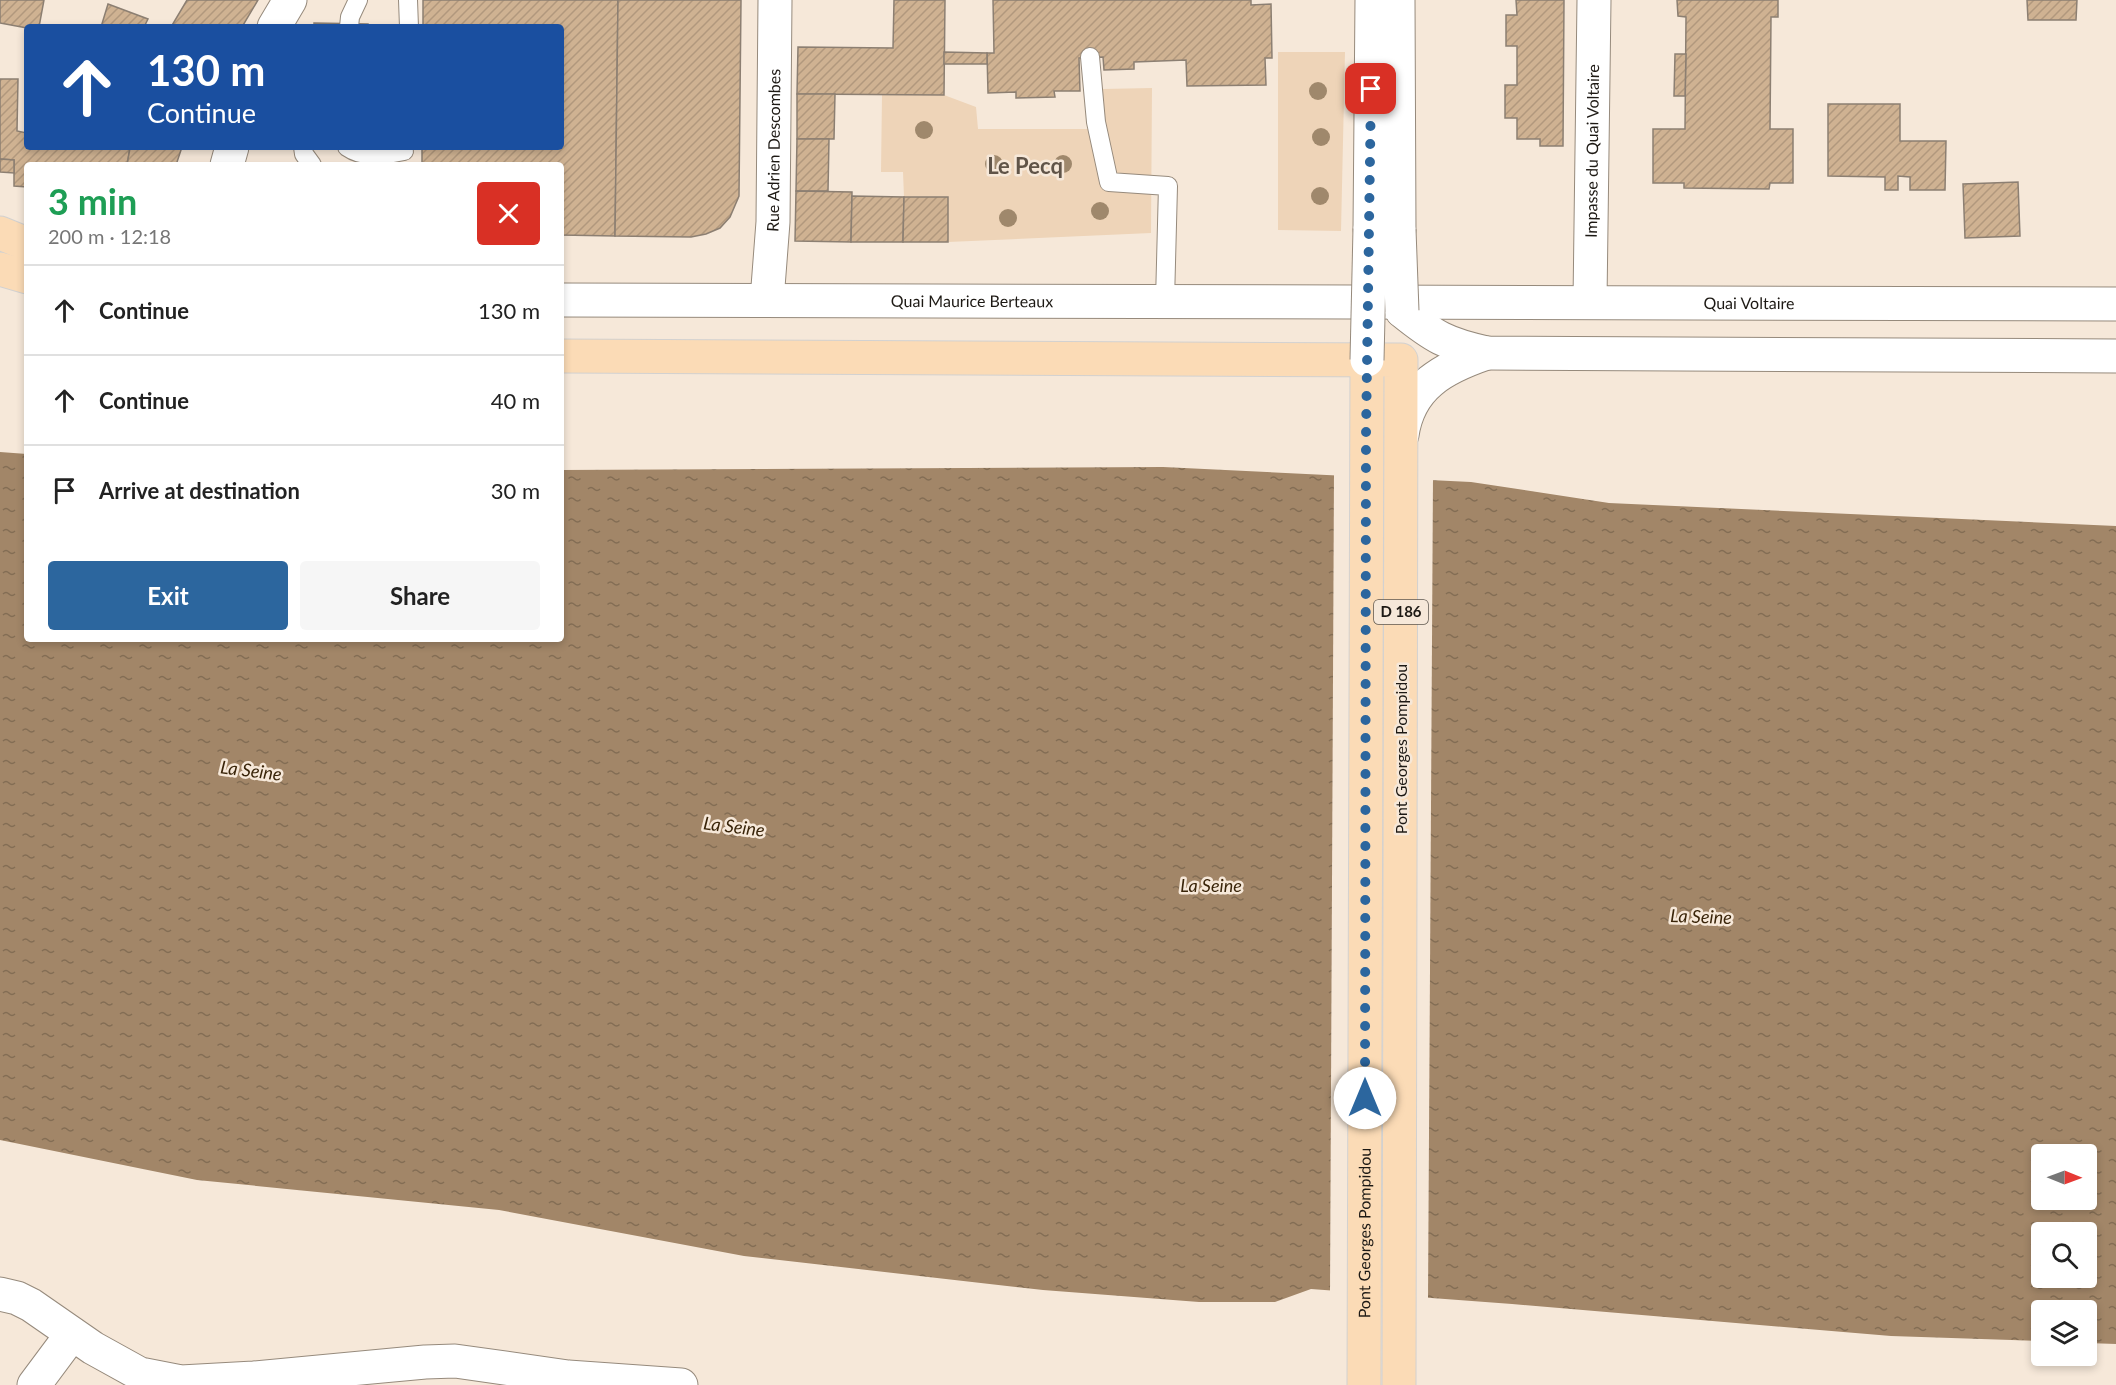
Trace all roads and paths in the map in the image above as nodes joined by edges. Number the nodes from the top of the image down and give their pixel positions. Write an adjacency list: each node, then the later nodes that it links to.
1 (290, 0): 8 (main road)
2 (358, 0): 9 (lane)
3 (408, 0): 10 (lane)
4 (775, 0): 16 (main road, Rue Adrien Descombes)
5 (1372, 0): 14 (main road)
6 (1398, 0): 14 (main road)
7 (1594, 0): 18 (main road, Impasse du Quai Voltaire)
8 (276, 24)
9 (349, 24)
10 (409, 24)
11 (1090, 57): 17 (lane)
12 (351, 150): 13 (lane)
13 (401, 154)
14 (1384, 229): 20 (main road, D 186, bridge); 24 (main road, D 186, bridge)
15 (564, 300): 16 (main road, Quai Maurice Berteaux)
16 (767, 300): 17 (main road, Quai Maurice Berteaux)
17 (1165, 301): 20 (main road, Quai Maurice Berteaux)
18 (1590, 302): 19 (main road, Quai Voltaire); 20 (main road, Quai Voltaire)
19 (2116, 304)
20 (1392, 306): 21 (main road); 25 (main road, D 186)
21 (1487, 353): 22 (main road); 26 (main road)
22 (2116, 356)
23 (564, 357): 24 (main road)
24 (1367, 360): 25 (main road); 31 (main road, Pont Georges Pompidou / D 186)
25 (1401, 360): 26 (main road, D 186)
26 (1401, 437): 32 (main road, Pont Georges Pompidou / D 186)
27 (0, 1294): 28 (main road)
28 (72, 1334): 29 (main road); 30 (main road)
29 (34, 1385)
30 (681, 1385)
31 (1364, 1385)
32 (1399, 1385)

